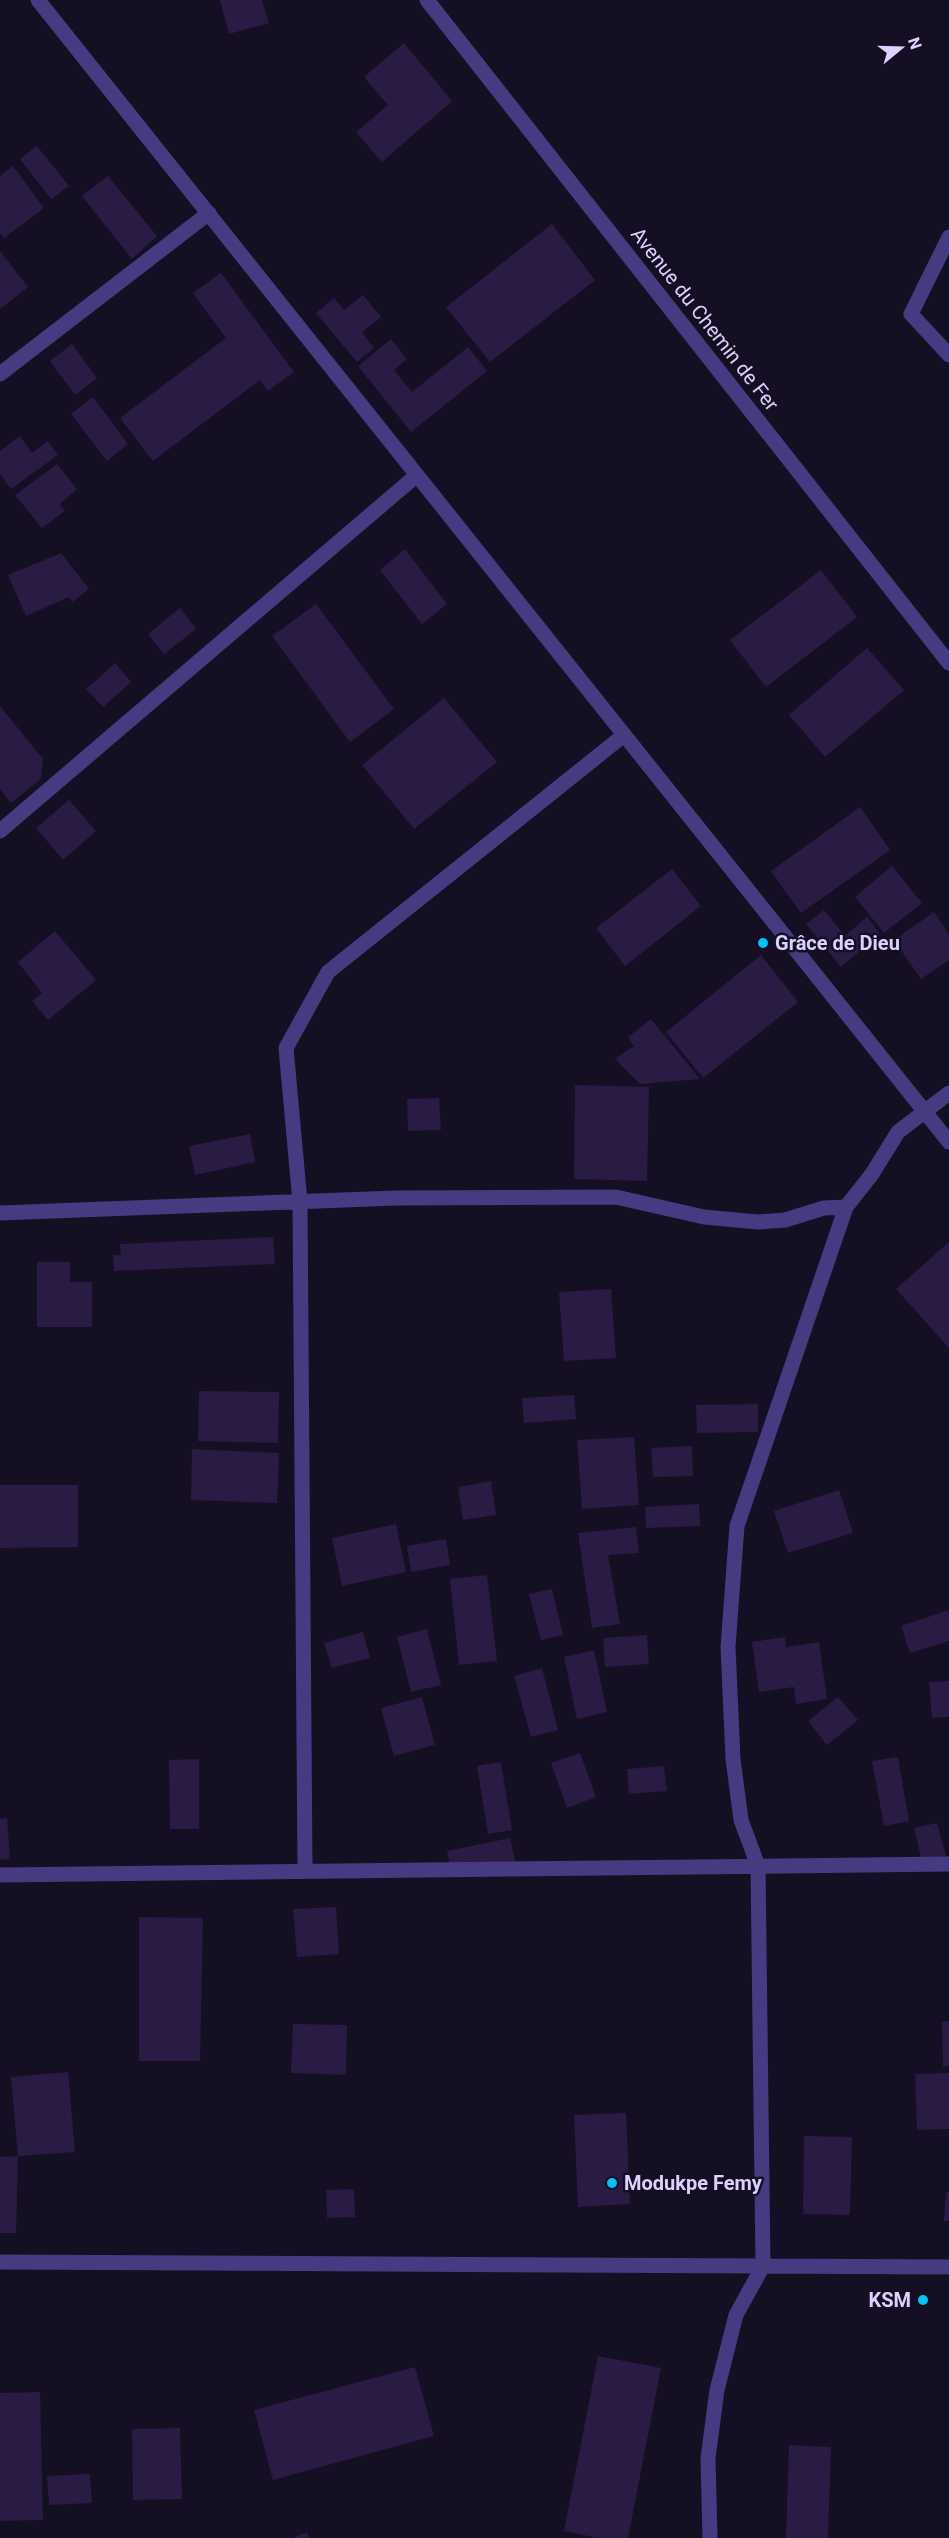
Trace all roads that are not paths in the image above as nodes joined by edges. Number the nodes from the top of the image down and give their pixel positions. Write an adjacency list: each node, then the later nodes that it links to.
1 (38, 0): 3 (street)
2 (427, 0): 8 (street, Avenue du Chemin de Fer)
3 (209, 213): 6 (street); 7 (street)
4 (949, 237): 5 (street)
5 (949, 355)
6 (0, 374)
7 (417, 475): 9 (street); 10 (street)
8 (949, 663)
9 (624, 735): 12 (street); 14 (street)
10 (0, 831)
11 (949, 1093): 12 (street)
12 (924, 1112): 13 (street); 15 (street)
13 (949, 1142)
14 (300, 1202): 15 (street); 16 (street); 19 (street)
15 (846, 1206): 18 (street)
16 (0, 1213)
17 (949, 1864): 18 (street)
18 (758, 1866): 19 (street); 22 (street)
19 (305, 1870): 20 (street)
20 (0, 1875)
21 (0, 2262): 22 (street)
22 (763, 2266): 23 (street); 24 (street)
23 (949, 2267)
24 (710, 2538)

